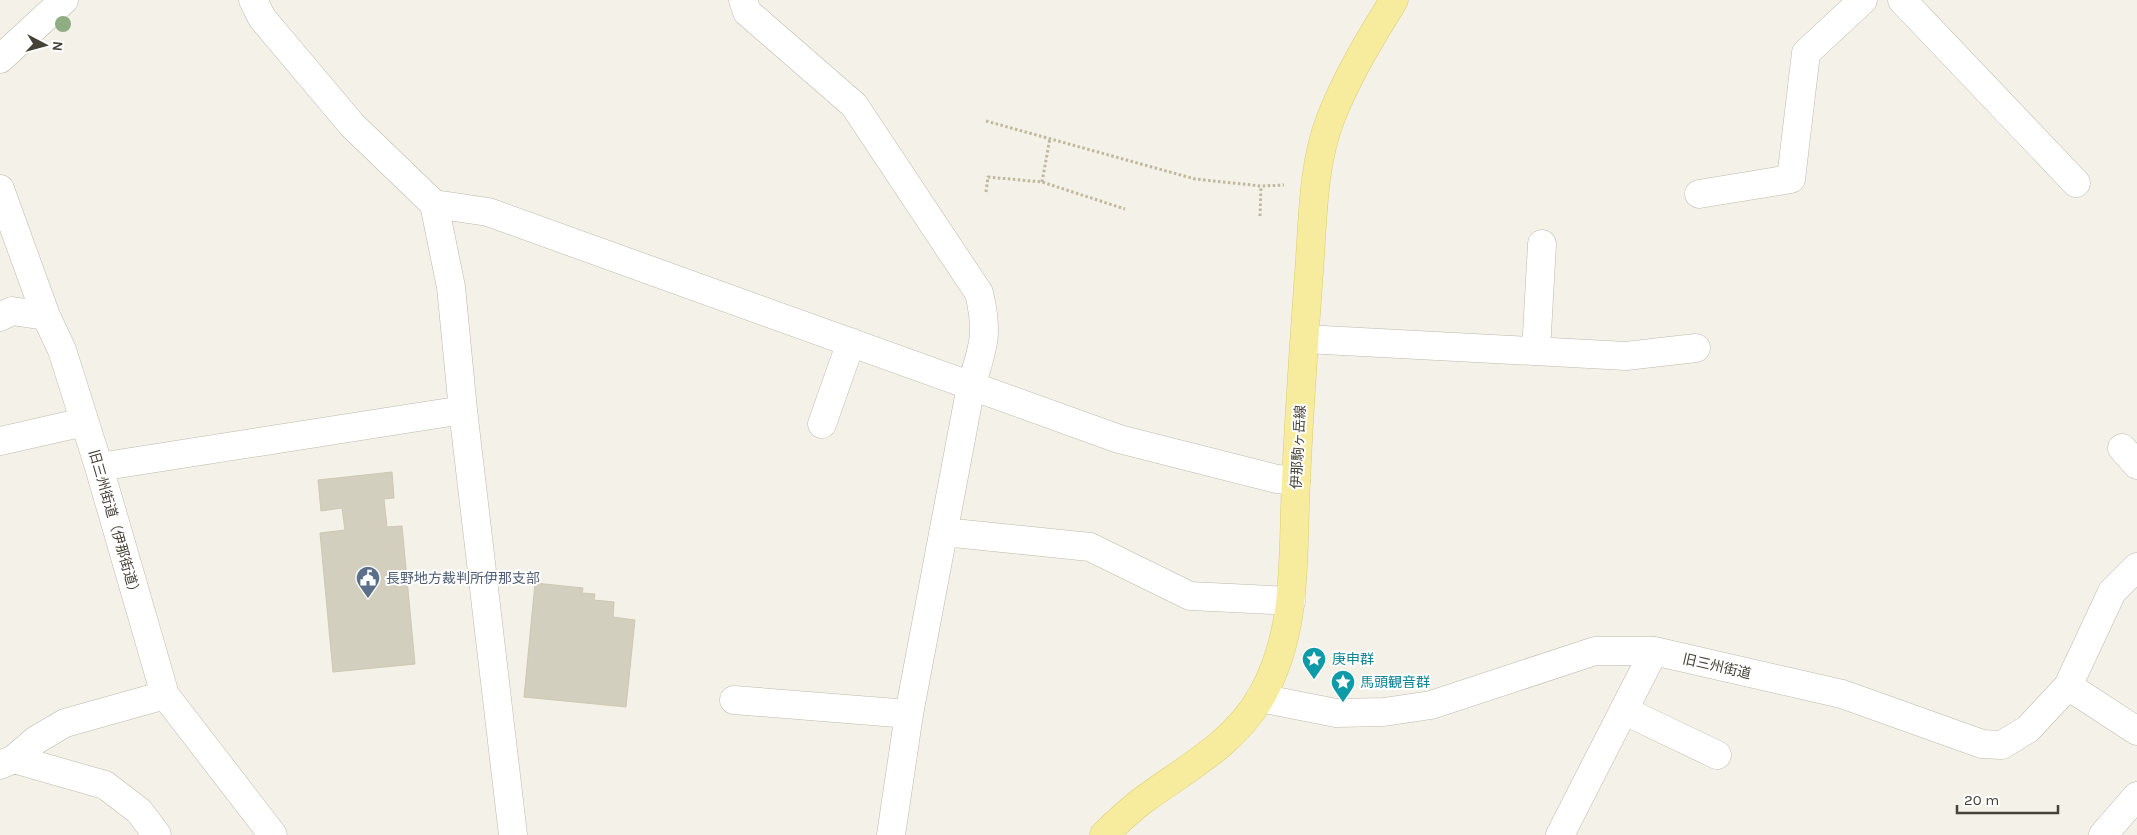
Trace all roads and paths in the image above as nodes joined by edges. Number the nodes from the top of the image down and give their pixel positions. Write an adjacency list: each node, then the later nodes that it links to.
1 (64, 0): 7 (street)
2 (253, 0): 17 (street)
3 (743, 0): 29 (street)
4 (1394, 0): 10 (main road, 伊那駒ヶ岳線)
5 (1863, 0): 16 (street)
6 (1902, 0): 12 (street)
7 (0, 59)
8 (986, 121): 9 (path)
9 (1050, 138): 11 (path); 13 (path)
10 (1316, 178): 13 (path); 25 (main road, 伊那駒ヶ岳線)
11 (1042, 182): 15 (path); 18 (path)
12 (2076, 183)
13 (1261, 186): 19 (path)
14 (0, 189): 22 (street, 旧三州街道（伊那街道）)
15 (986, 192)
16 (1699, 194)
17 (434, 204): 26 (street); 30 (street)
18 (1125, 209)
19 (1260, 216)
20 (0, 241): 22 (street)
21 (1542, 244): 28 (street)
22 (27, 263): 23 (street, 旧三州街道（伊那街道）)
23 (46, 316): 24 (street); 31 (street, 旧三州街道（伊那街道）)
24 (0, 317)
25 (1304, 339): 28 (street); 35 (main road, 伊那駒ヶ岳線)
26 (851, 342): 29 (street); 32 (street)
27 (1696, 348): 28 (street)
28 (1536, 351)
29 (971, 386): 35 (street); 36 (street)
30 (463, 410): 34 (street); 52 (street)
31 (84, 422): 33 (street); 34 (street, 旧三州街道（伊那街道）)
32 (822, 424)
33 (0, 441)
34 (99, 467): 41 (street, 旧三州街道（伊那街道）)
35 (1296, 481): 38 (main road, 伊那駒ヶ岳線)
36 (944, 532): 38 (street); 45 (street)
37 (2137, 567): 40 (street, 旧三州街道)
38 (1291, 601): 42 (main road, 伊那駒ヶ岳線)
39 (1654, 651): 40 (street, 旧三州街道); 42 (street, 旧三州街道); 44 (street)
40 (2068, 686): 46 (street)
41 (165, 695): 48 (street); 51 (street, 旧三州街道（伊那街道）)
42 (1260, 698): 54 (main road, 伊那駒ヶ岳線)
43 (734, 700): 45 (street)
44 (1625, 711): 47 (street); 55 (street)
45 (909, 714): 53 (street)
46 (2137, 731)
47 (1718, 755)
48 (7, 762): 50 (street)
49 (2137, 796): 56 (street)
50 (157, 835)
51 (274, 835)
52 (513, 835)
53 (891, 835)
54 (1104, 835)
55 (1560, 835)
56 (2103, 835)

